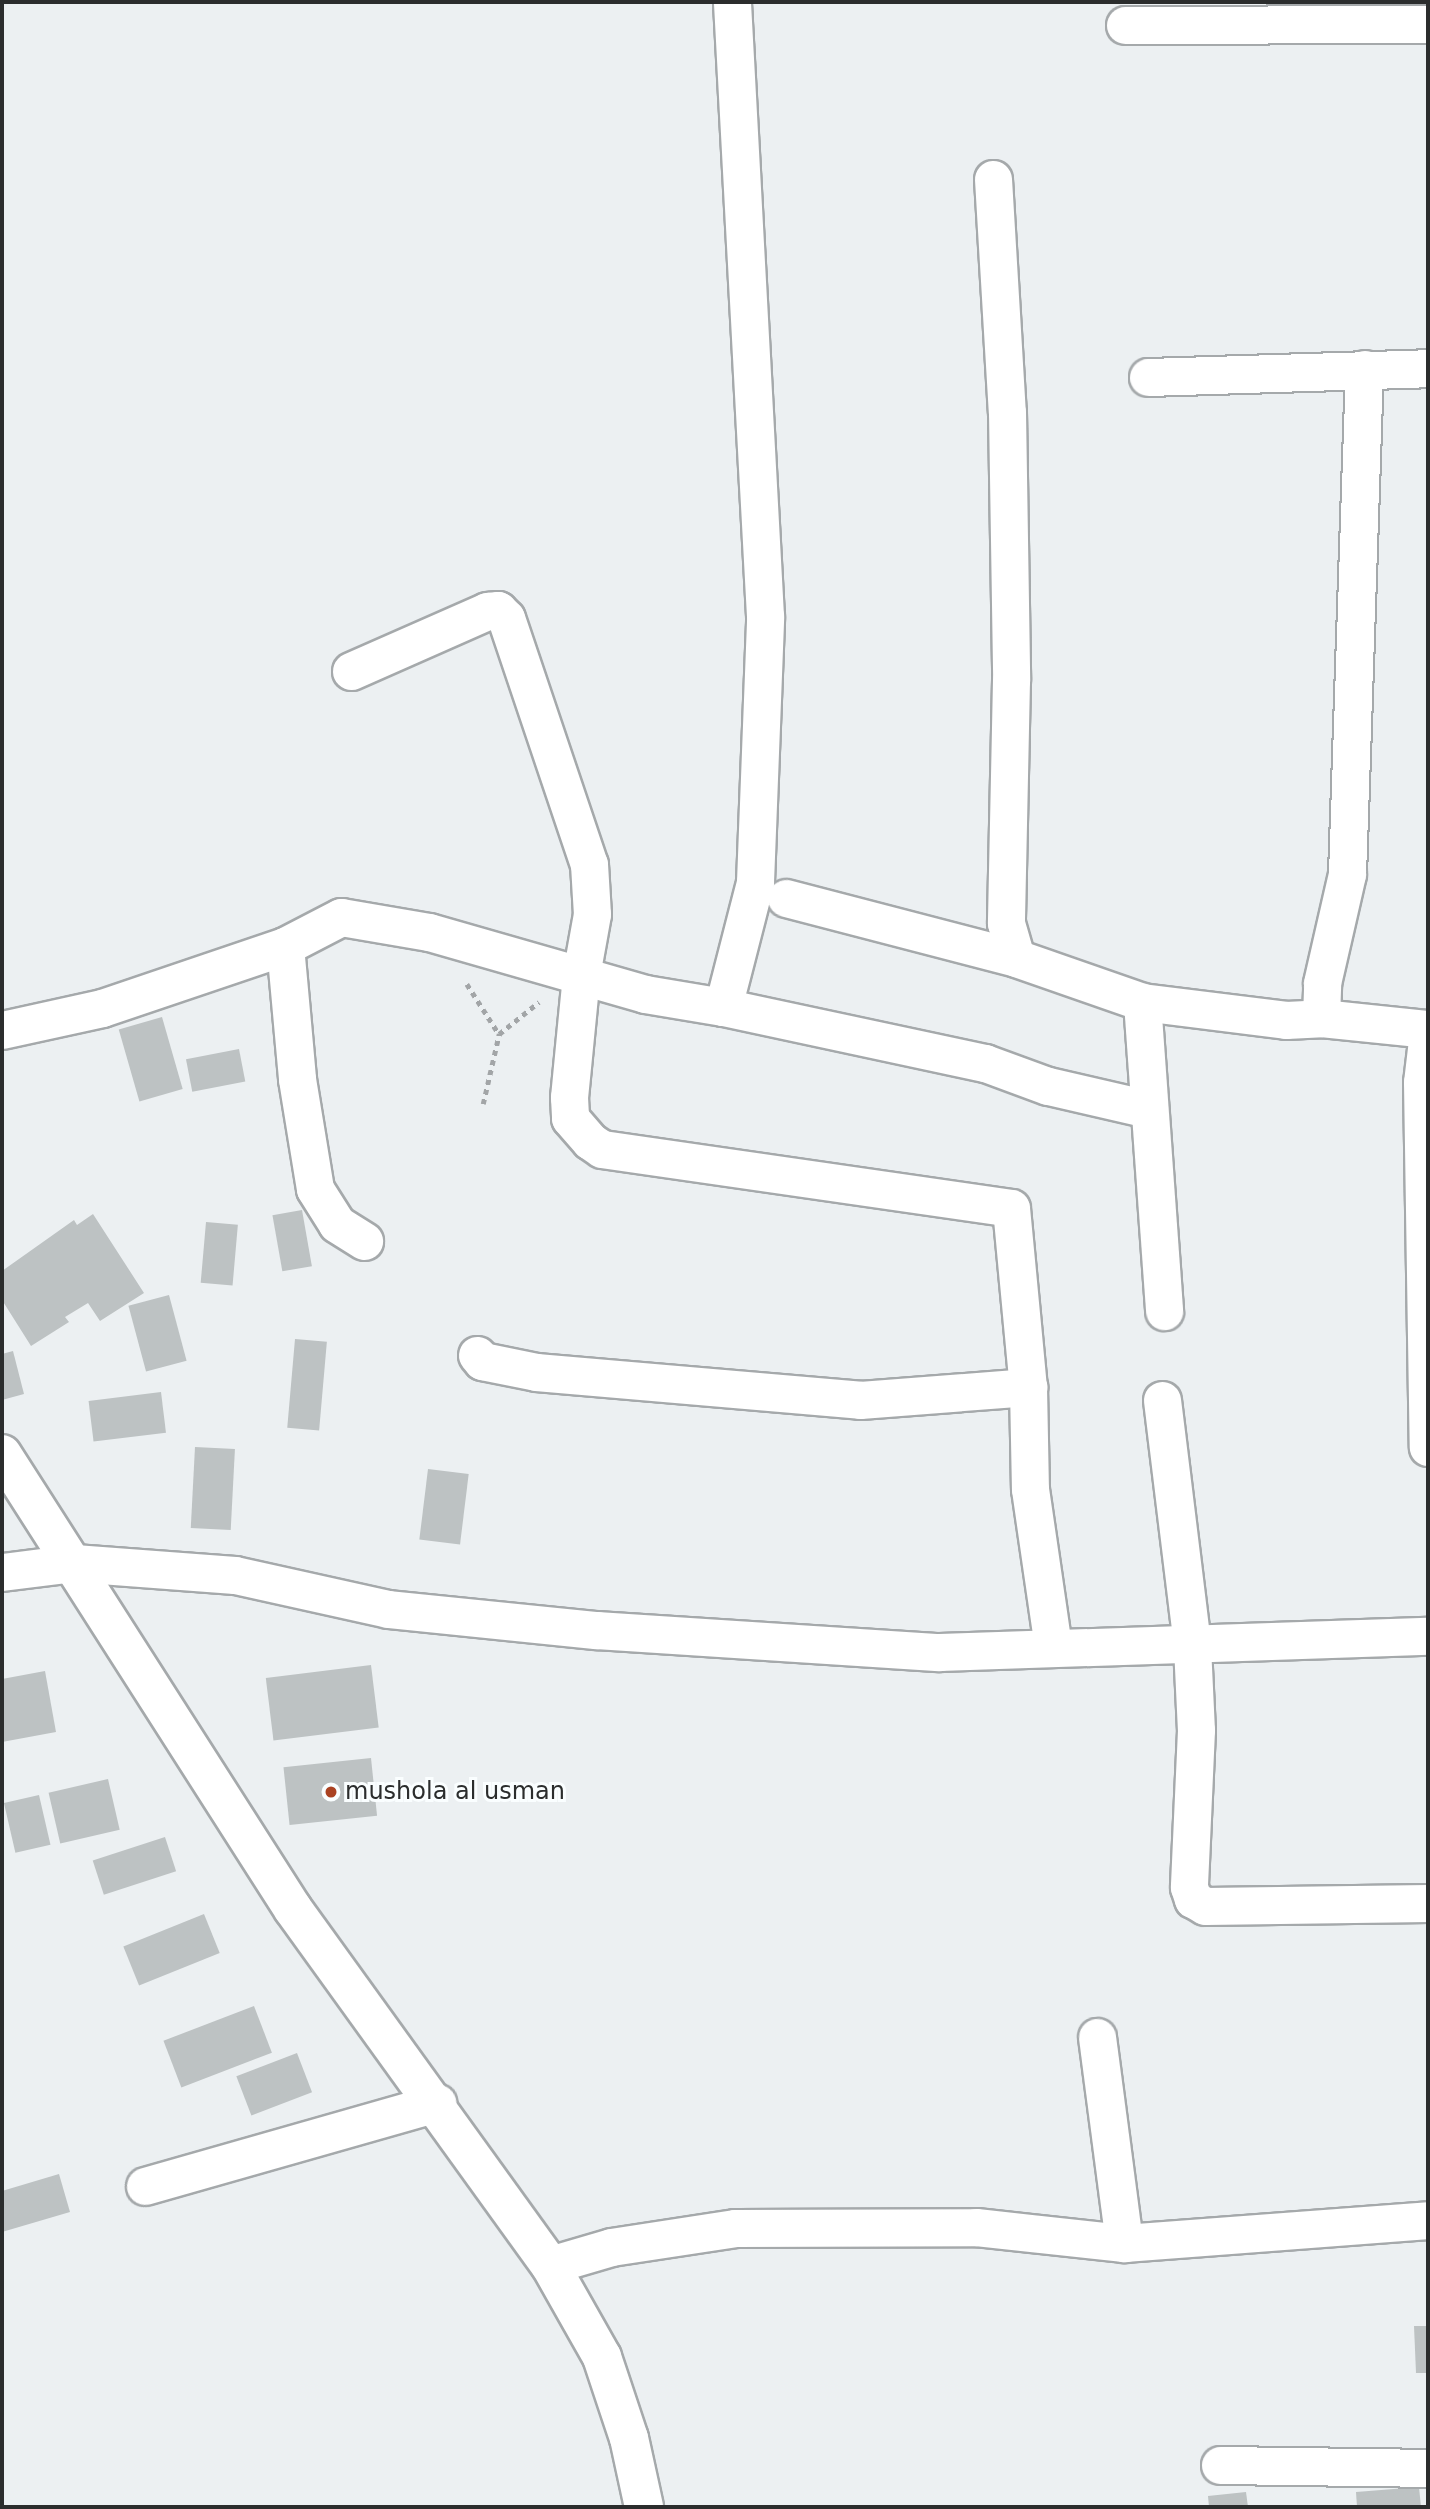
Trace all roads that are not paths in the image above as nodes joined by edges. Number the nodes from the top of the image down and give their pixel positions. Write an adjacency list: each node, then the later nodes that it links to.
1 (732, 2): 14 (street)
2 (1428, 24): 3 (street)
3 (1125, 25)
4 (993, 179): 11 (street)
5 (1428, 368): 6 (street)
6 (1364, 369): 7 (street); 15 (street)
7 (1147, 377)
8 (351, 671): 12 (street)
9 (786, 898): 11 (street)
10 (285, 946): 12 (street); 16 (street); 20 (street)
11 (1016, 958): 13 (street)
12 (569, 973): 14 (street); 23 (street)
13 (1142, 1002): 15 (street); 18 (street)
14 (723, 1006): 18 (street)
15 (1321, 1018): 17 (street)
16 (2, 1030)
17 (1428, 1031): 19 (street)
18 (1149, 1109): 21 (street)
19 (1425, 1125): 25 (street)
20 (364, 1241)
21 (1164, 1311)
22 (477, 1355): 23 (street)
23 (1028, 1387): 31 (street)
24 (1162, 1400): 30 (street)
25 (1428, 1447)
26 (2, 1454): 27 (main road)
27 (74, 1563): 28 (street); 31 (street); 34 (main road)
28 (2, 1572)
29 (1428, 1636): 30 (street)
30 (1192, 1646): 31 (street); 32 (street)
31 (1053, 1647)
32 (1428, 1903)
33 (1097, 2037): 37 (street)
34 (437, 2103): 35 (street); 38 (main road)
35 (145, 2186)
36 (1428, 2220): 37 (street)
37 (1124, 2243): 38 (street)
38 (550, 2265): 41 (main road)
39 (1220, 2465): 40 (street)
40 (1428, 2468)
41 (644, 2507)

